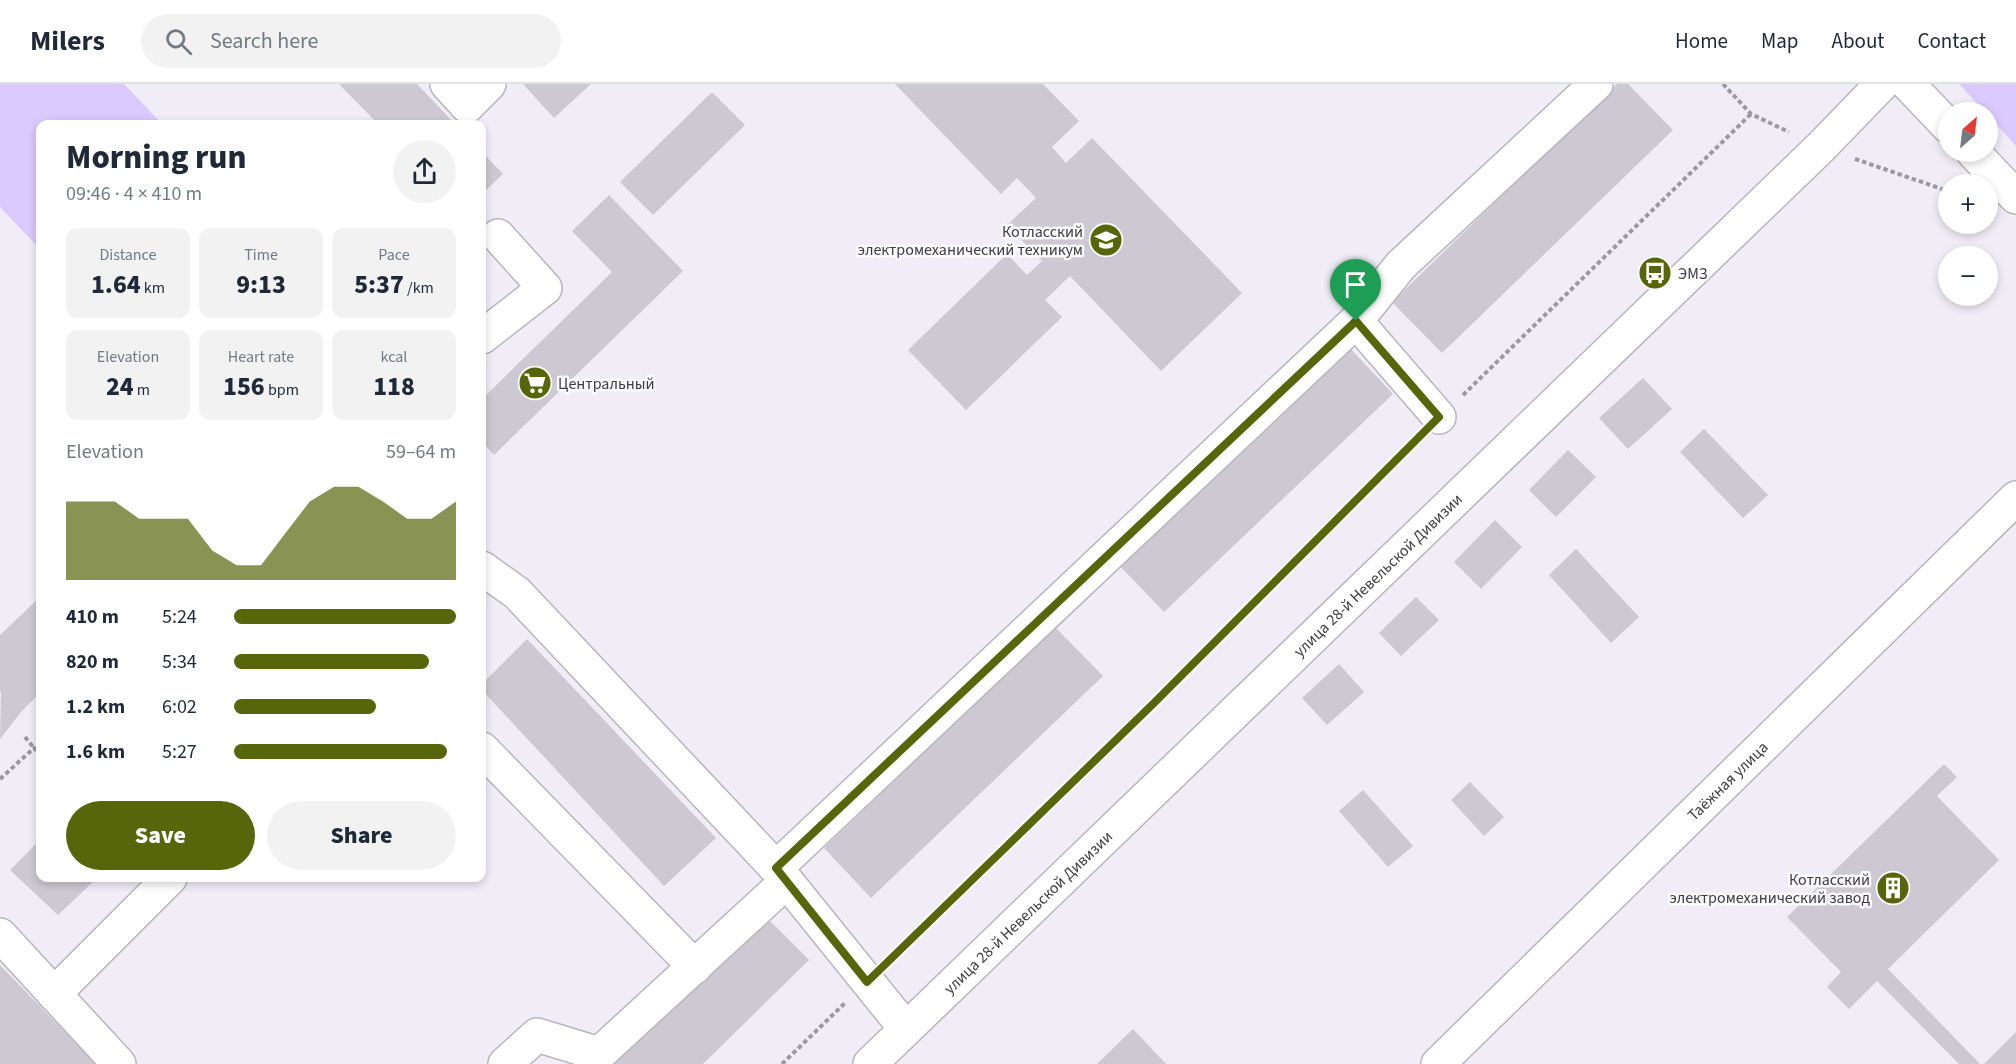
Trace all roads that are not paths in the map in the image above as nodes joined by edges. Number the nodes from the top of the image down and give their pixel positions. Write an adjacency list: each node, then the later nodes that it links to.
1 (447, 84): 2 (street)
2 (489, 84)
3 (1596, 84): 10 (street)
4 (1882, 84): 21 (street, улица 28-й Невельской Дивизии)
5 (1908, 84): 6 (street)
6 (1938, 116)
7 (1982, 162): 8 (street)
8 (2016, 197)
9 (498, 236): 11 (street)
10 (1356, 321): 12 (street); 16 (street)
11 (486, 334)
12 (1439, 417)
13 (2016, 498): 25 (street, Таёжная улица)
14 (486, 571): 16 (street)
15 (486, 753): 19 (street)
16 (781, 875): 19 (street); 21 (street)
17 (166, 882): 20 (street)
18 (0, 935): 20 (street)
19 (695, 967): 23 (street)
20 (54, 994): 22 (street)
21 (906, 1029): 24 (street, улица 28-й Невельской Дивизии)
22 (119, 1064)
23 (505, 1064)
24 (870, 1064)
25 (1438, 1064)

